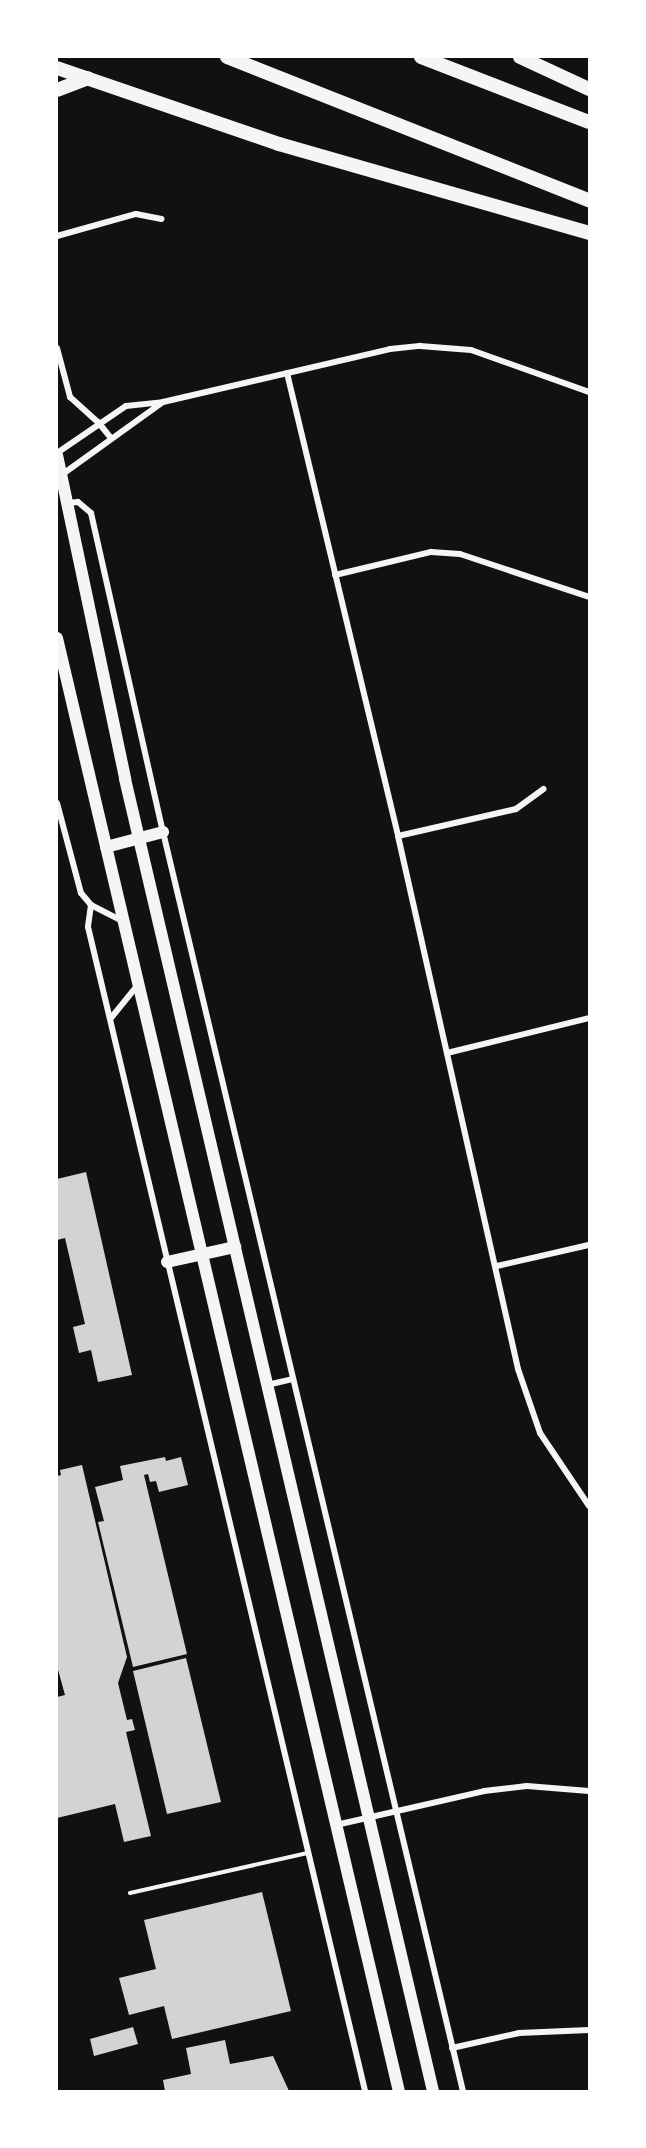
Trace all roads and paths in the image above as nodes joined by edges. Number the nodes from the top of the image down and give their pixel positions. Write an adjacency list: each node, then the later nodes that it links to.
1 (227, 57): 9 (highway)
2 (421, 57): 8 (highway)
3 (520, 57): 6 (highway)
4 (57, 68): 5 (highway)
5 (88, 78): 7 (highway); 11 (highway)
6 (589, 89)
7 (57, 90)
8 (589, 122)
9 (589, 200)
10 (162, 219): 12 (street)
11 (589, 233)
12 (57, 236)
13 (57, 348): 17 (street)
14 (287, 373): 15 (street); 16 (street); 22 (street)
15 (589, 392)
16 (163, 402): 17 (street); 18 (street)
17 (98, 422): 18 (street); 19 (street)
18 (111, 438): 20 (street)
19 (57, 454): 20 (highway)
20 (59, 476): 21 (highway)
21 (68, 503): 27 (street); 29 (highway)
22 (335, 575): 23 (street); 28 (street)
23 (589, 597)
24 (57, 638): 30 (highway)
25 (544, 789): 28 (street)
26 (57, 803): 31 (street)
27 (163, 832): 29 (highway); 42 (street)
28 (398, 836): 36 (street)
29 (138, 838): 30 (highway); 38 (highway)
30 (106, 847): 32 (highway)
31 (92, 905): 32 (street); 34 (street)
32 (124, 921): 33 (highway)
33 (139, 984): 34 (street); 39 (highway)
34 (111, 1018): 40 (street)
35 (589, 1018): 36 (street)
36 (447, 1053): 41 (street)
37 (589, 1245): 41 (street)
38 (235, 1247): 39 (highway); 43 (highway)
39 (202, 1254): 40 (highway); 48 (highway)
40 (168, 1262): 49 (street)
41 (497, 1266): 44 (street)
42 (292, 1379): 43 (street); 46 (street)
43 (267, 1385): 47 (highway)
44 (589, 1506)
45 (589, 1791): 46 (street)
46 (394, 1811): 47 (street); 52 (street)
47 (369, 1817): 48 (street); 55 (highway)
48 (336, 1825): 54 (highway)
49 (308, 1853): 50 (lane); 53 (street)
50 (130, 1893)
51 (589, 2030): 52 (street)
52 (452, 2048): 56 (street)
53 (365, 2091)
54 (399, 2091)
55 (433, 2091)
56 (463, 2091)

